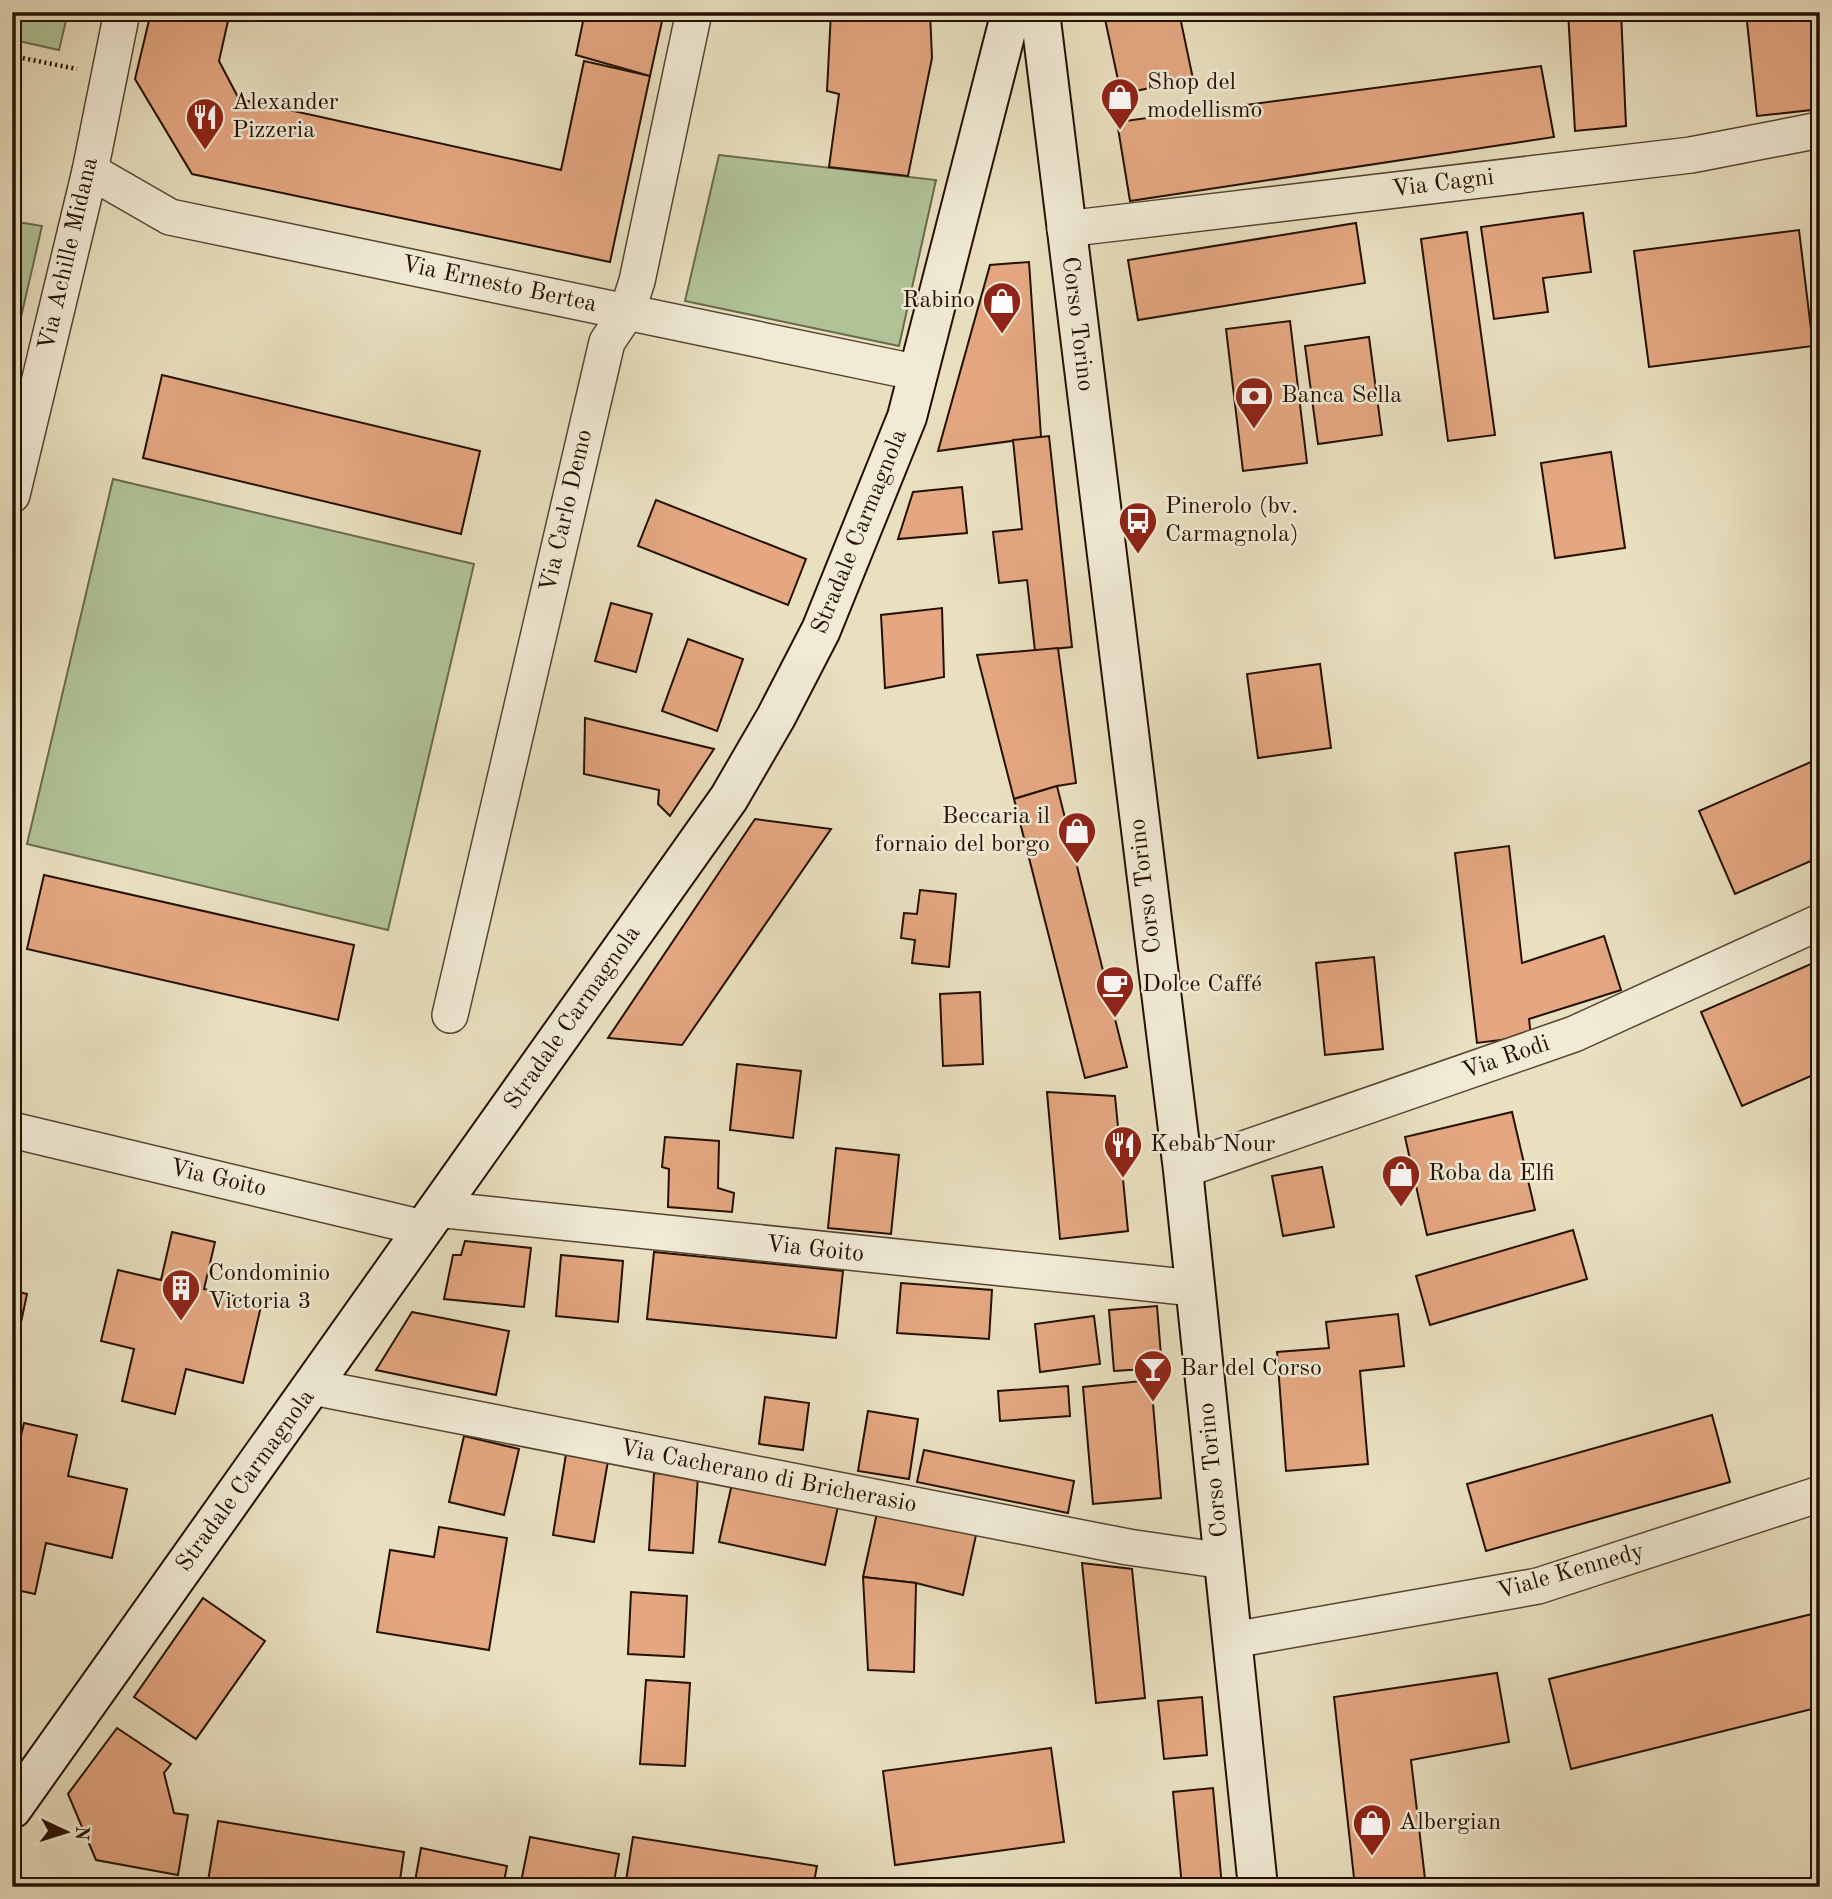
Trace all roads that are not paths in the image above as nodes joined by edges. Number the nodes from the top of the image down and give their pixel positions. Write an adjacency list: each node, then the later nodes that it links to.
1 (122, 12): 6 (street, Via Achille Midana)
2 (694, 12): 8 (street, Via Carlo Demo)
3 (1012, 12): 9 (main road, Stradale Carmagnola)
4 (1040, 12): 7 (main road, Corso Torino)
5 (1820, 130): 7 (street, Via Cagni)
6 (90, 171): 8 (street, Via Ernesto Bertea); 10 (street, Via Achille Midana)
7 (1065, 229): 14 (main road, Corso Torino)
8 (627, 312): 9 (street, Via Ernesto Bertea); 12 (street, Via Carlo Demo)
9 (919, 373): 15 (main road, Stradale Carmagnola)
10 (12, 495)
11 (1820, 922): 14 (street, Via Rodi)
12 (450, 1015)
13 (12, 1130): 15 (street, Via Goito)
14 (1183, 1170): 16 (main road, Corso Torino)
15 (430, 1219): 16 (street, Via Goito); 17 (main road, Stradale Carmagnola)
16 (1194, 1288): 19 (main road, Corso Torino)
17 (313, 1387): 19 (street, Via Cacherano di Bricherasio); 21 (main road, Stradale Carmagnola)
18 (1820, 1494): 20 (street, Viale Kennedy)
19 (1224, 1561): 20 (main road, Corso Torino)
20 (1233, 1640): 22 (main road, Corso Torino)
21 (12, 1809)
22 (1258, 1887)

